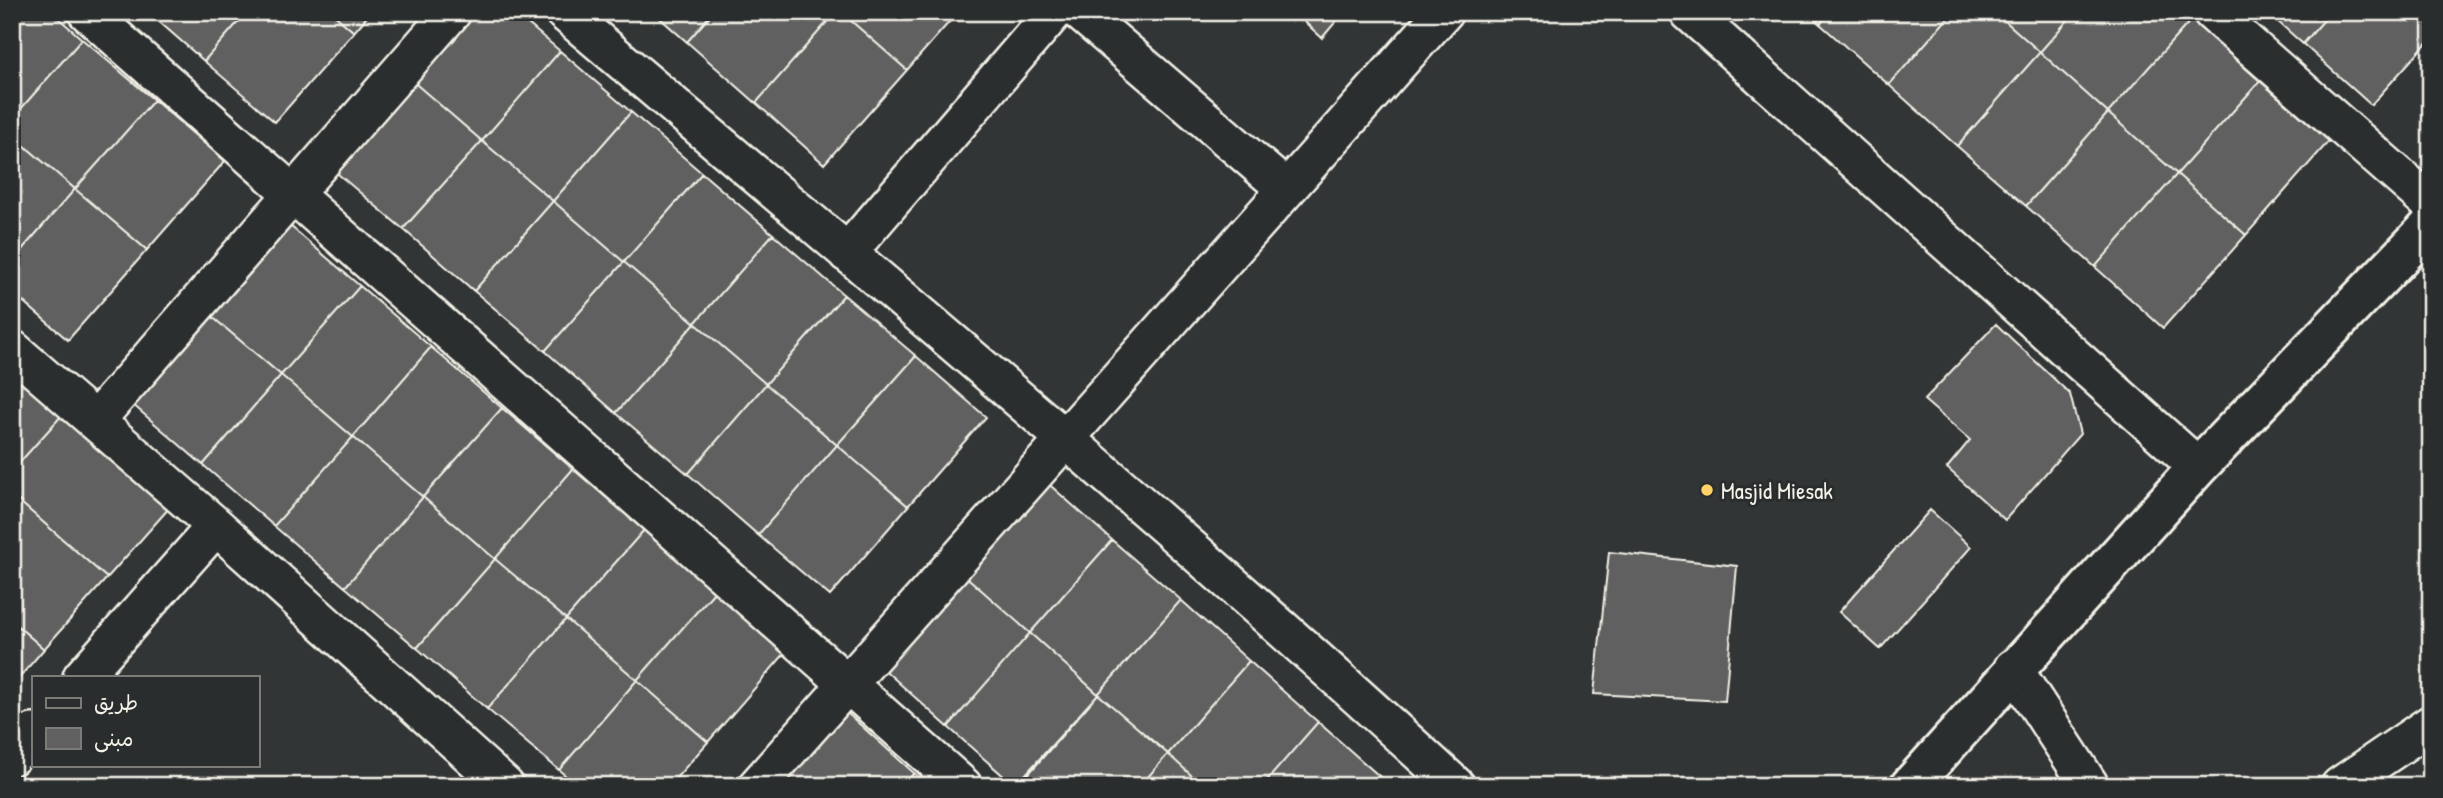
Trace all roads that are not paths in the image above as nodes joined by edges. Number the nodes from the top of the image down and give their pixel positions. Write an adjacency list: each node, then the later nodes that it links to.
1 (87, 12): 10 (street)
2 (452, 12): 10 (street)
3 (564, 12): 13 (street)
4 (1054, 12): 13 (street)
5 (1080, 12): 9 (street)
6 (1444, 12): 9 (street)
7 (1689, 12): 17 (street)
8 (2212, 12): 11 (street)
9 (1286, 189): 16 (street)
10 (292, 194): 15 (street); 21 (street)
11 (2431, 204)
12 (2431, 225): 17 (street)
13 (847, 253): 16 (street)
14 (12, 349): 15 (street)
15 (96, 420): 18 (street)
16 (1066, 436): 21 (street); 28 (street)
17 (2198, 467): 19 (street)
18 (216, 526): 20 (street); 25 (street)
19 (2013, 668): 29 (street); 30 (street)
20 (83, 676)
21 (848, 682): 26 (street); 27 (street)
22 (2431, 724): 31 (street)
23 (32, 734): 24 (street)
24 (12, 756)
25 (505, 786)
26 (757, 786)
27 (963, 786)
28 (1456, 786)
29 (1910, 786)
30 (2090, 786)
31 (2340, 786)

